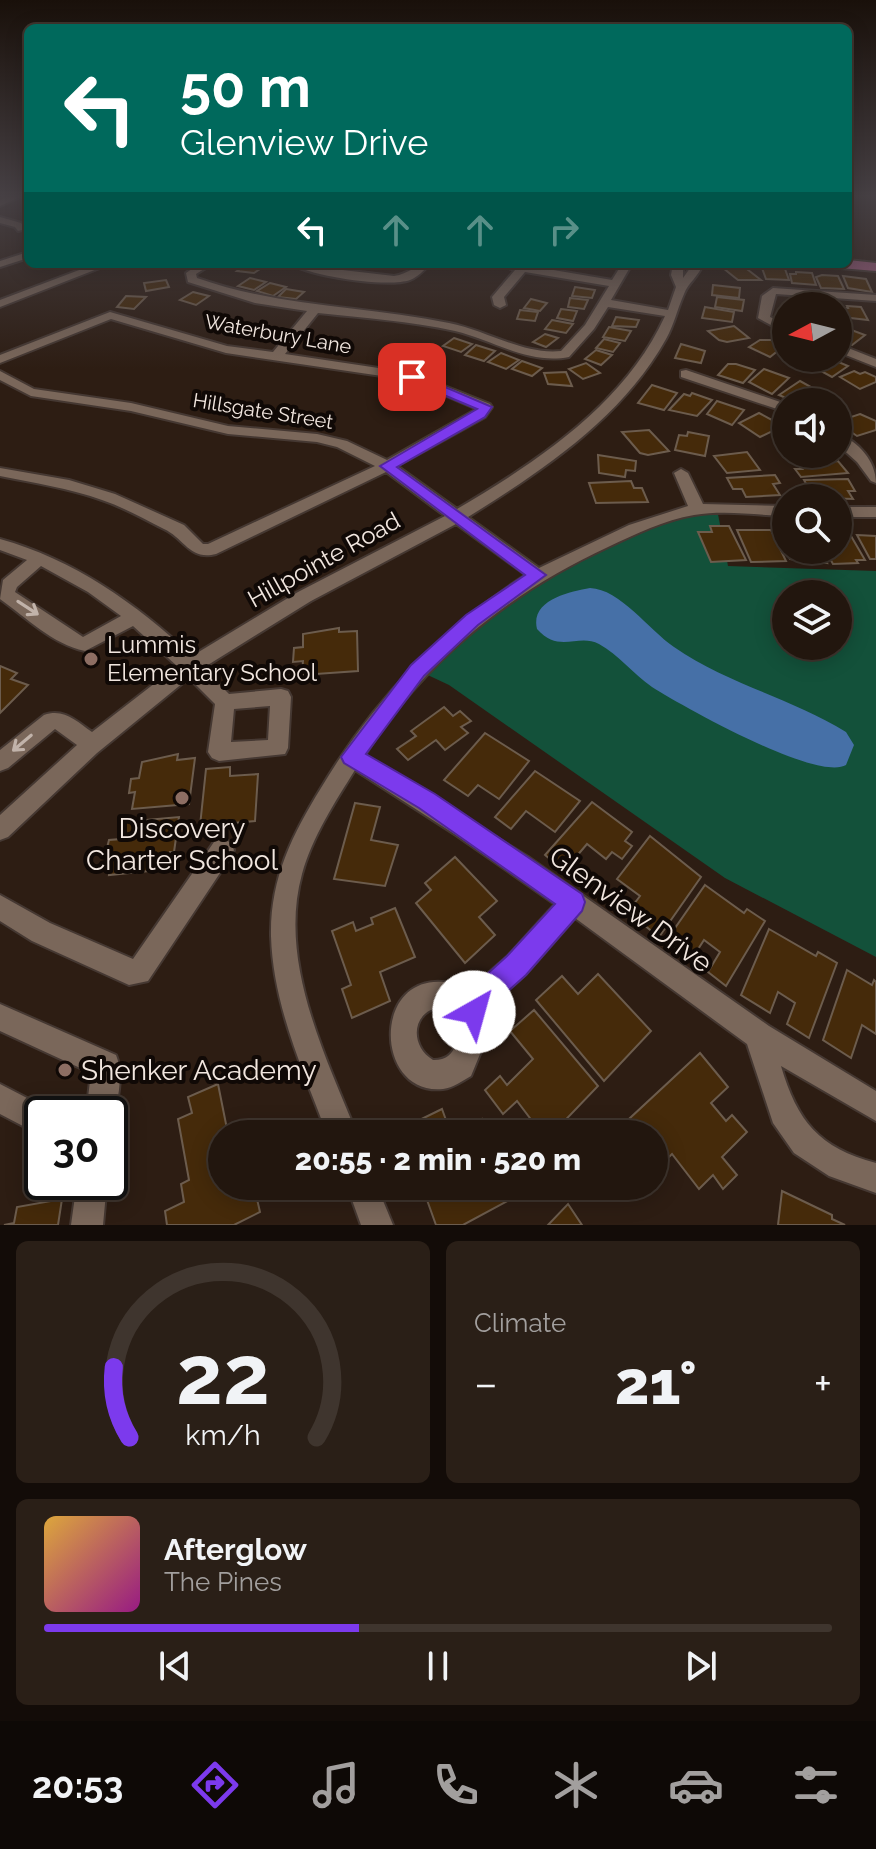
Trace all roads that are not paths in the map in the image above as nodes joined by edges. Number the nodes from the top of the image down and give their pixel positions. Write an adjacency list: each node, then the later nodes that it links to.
1 (24, 256): 4 (street)
2 (852, 256): 3 (main road)
3 (876, 259)
4 (0, 264)
5 (852, 265): 6 (main road)
6 (876, 267)
7 (94, 268): 22 (street)
8 (202, 268): 24 (street)
9 (312, 268): 10 (street)
10 (419, 268)
11 (522, 268): 23 (street)
12 (534, 268): 16 (street)
13 (625, 268): 16 (street)
14 (677, 268): 17 (street)
15 (697, 268): 17 (street, Hillpointe Road)
16 (616, 284): 21 (street)
17 (682, 287): 25 (street, Hillpointe Road)
18 (772, 292): 26 (street)
19 (852, 296): 20 (street)
20 (876, 298)
21 (606, 303): 24 (street); 25 (street)
22 (0, 304)
23 (500, 305)
24 (315, 309): 28 (street)
25 (672, 314): 43 (street, Hillpointe Road)
26 (772, 324)
27 (852, 354): 30 (street)
28 (276, 357): 29 (street, Waterbury Lane); 35 (street, Waterbury Lane)
29 (0, 359)
30 (876, 363)
31 (686, 374): 33 (street)
32 (0, 375): 35 (street, Hillsgate Street)
33 (772, 403)
34 (852, 450): 38 (street)
35 (387, 466): 36 (street); 43 (street, Hillsgate Street)
36 (0, 472)
37 (681, 473): 39 (street)
38 (876, 478)
39 (697, 509): 40 (street); 46 (street)
40 (772, 511)
41 (852, 512): 42 (street)
42 (876, 512)
43 (458, 515): 46 (street, Hillsgate Street); 48 (street, Hillpointe Road)
44 (0, 544): 45 (street)
45 (40, 558): 47 (street); 47 (street, one-way to 47)
46 (537, 575): 51 (street)
47 (133, 618): 48 (street)
48 (191, 667): 49 (street); 50 (street, Hillpointe Road)
49 (225, 702)
50 (92, 744): 52 (street, one-way to 52); 53 (street, Hillpointe Road)
51 (351, 757): 55 (street, Glenview Drive); 64 (street)
52 (0, 762)
53 (0, 830)
54 (222, 850): 56 (street)
55 (573, 902): 57 (street); 59 (street, Glenview Drive)
56 (0, 907)
57 (473, 1004)
58 (0, 1017): 60 (street)
59 (758, 1034): 62 (street, Glenview Drive); 65 (street)
60 (102, 1096)
61 (0, 1098): 63 (street)
62 (876, 1107)
63 (24, 1111)
64 (337, 1120)
65 (876, 1178)
66 (90, 1200): 68 (street)
67 (367, 1200): 69 (street)
68 (87, 1225)
69 (377, 1225)

